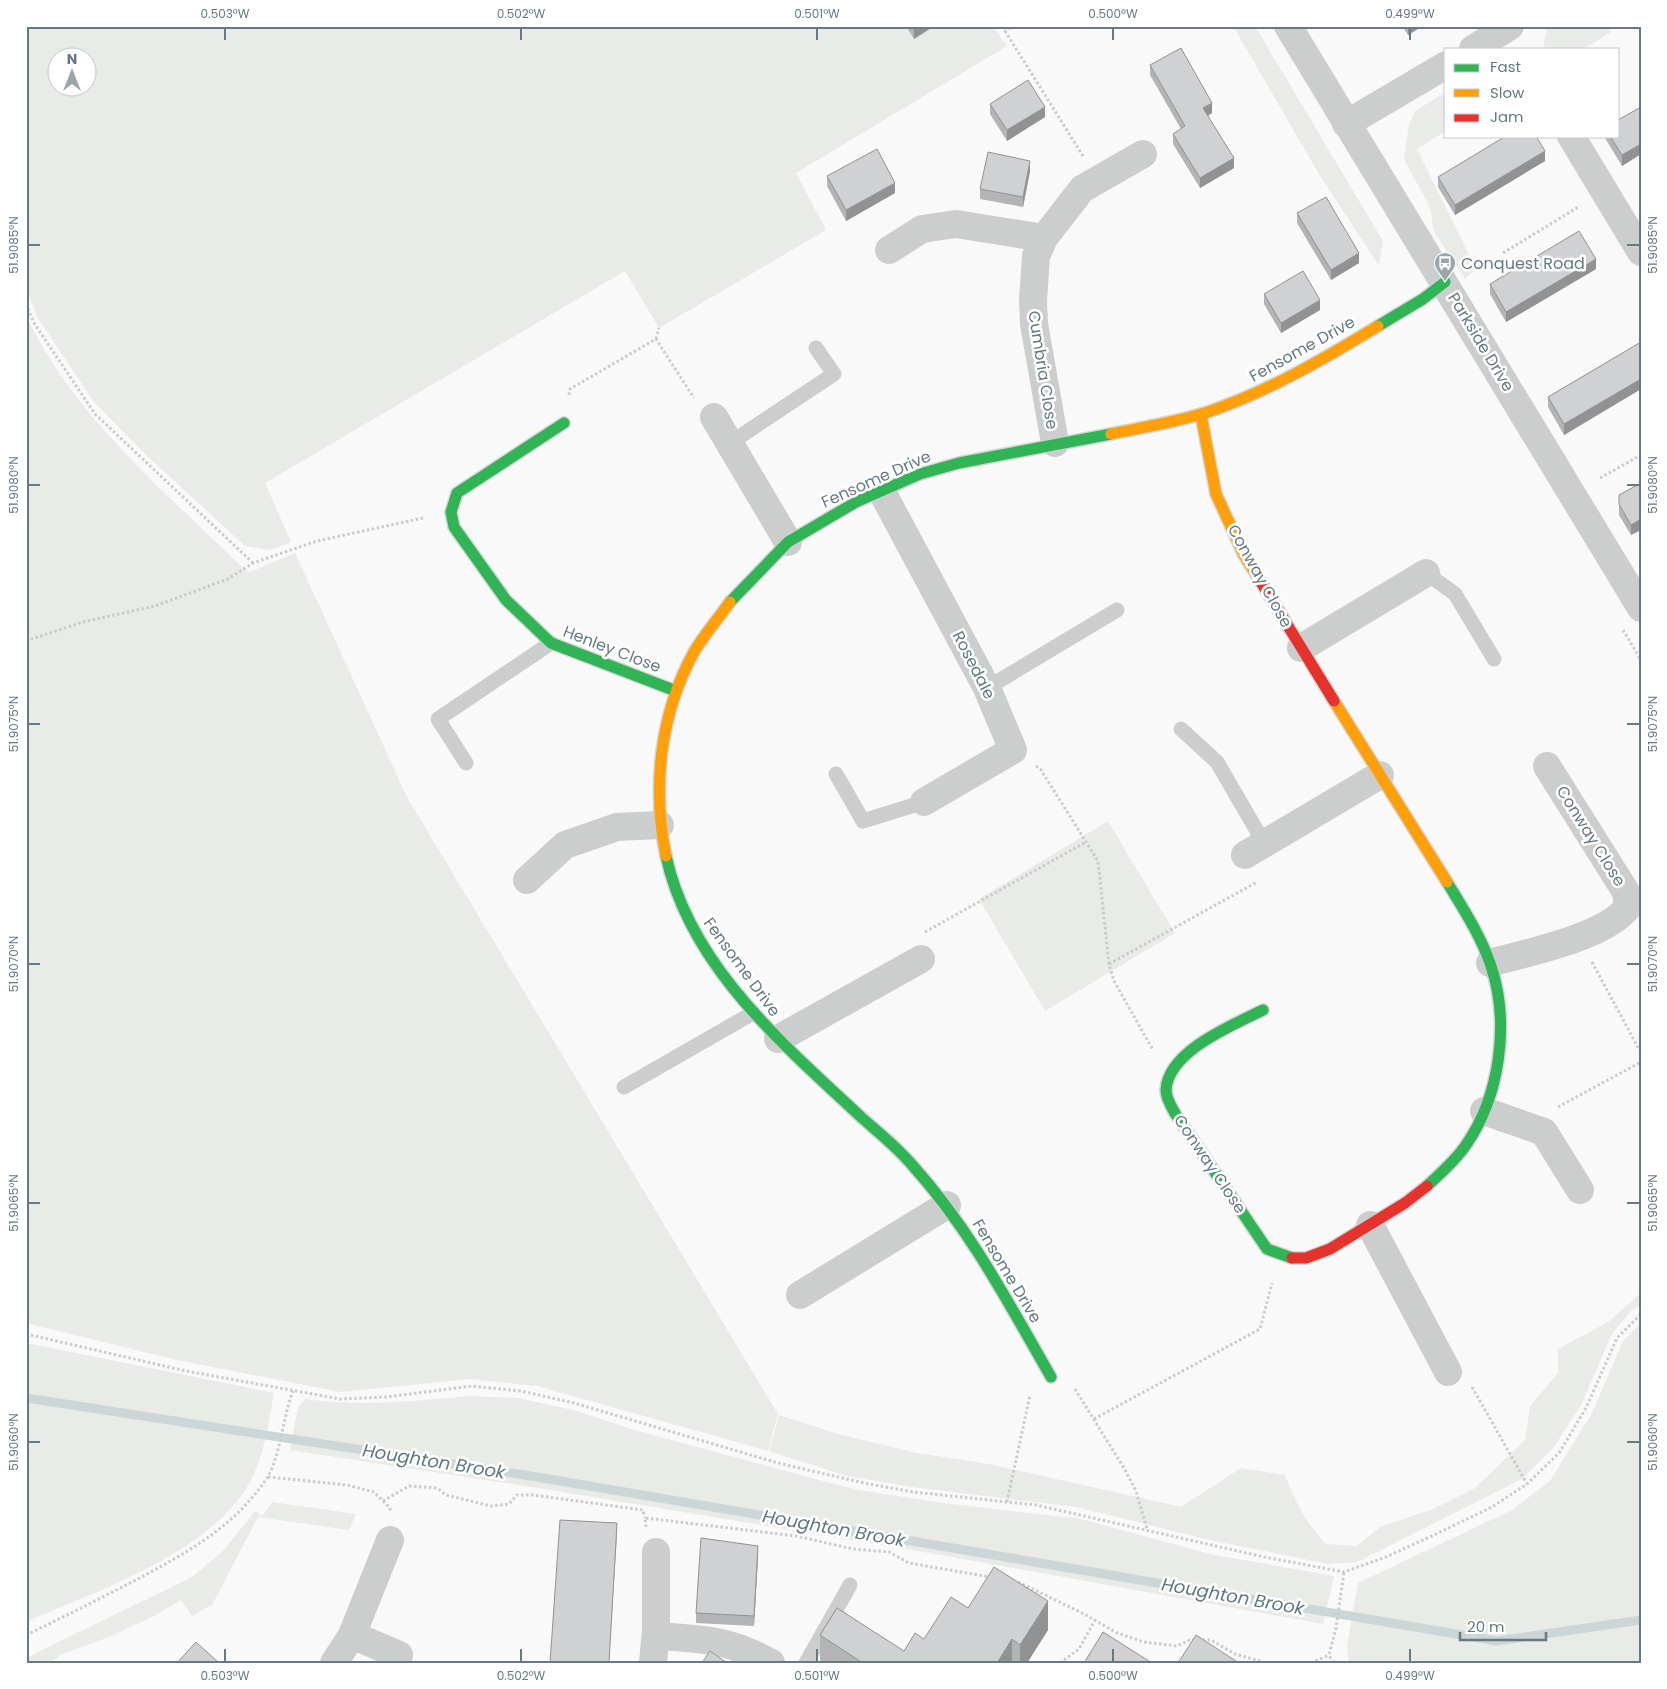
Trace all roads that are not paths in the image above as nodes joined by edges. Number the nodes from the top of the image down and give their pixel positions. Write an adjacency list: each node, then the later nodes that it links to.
1 (1288, 26): 5 (street, Parkside Drive)
2 (1512, 34): 3 (street)
3 (1476, 48)
4 (1444, 66): 5 (street)
5 (1346, 124): 11 (street, Parkside Drive)
6 (1572, 138): 10 (street)
7 (1143, 154): 8 (street, Cumbria Close)
8 (1044, 238): 9 (street); 17 (street, Cumbria Close)
9 (889, 250)
10 (1641, 252)
11 (1444, 282): 13 (street, Fensome Drive); 21 (street, Parkside Drive)
12 (816, 348): 16 (lane)
13 (1201, 415): 17 (street, Fensome Drive); 24 (street, Conway Close)
14 (714, 417): 16 (street)
15 (564, 423): 23 (street, Henley Close)
16 (730, 443): 19 (street)
17 (1055, 443): 18 (street, Fensome Drive)
18 (882, 492): 19 (street, Fensome Drive); 26 (street, Rosedale)
19 (788, 542): 27 (street, Fensome Drive)
20 (1426, 573): 24 (street); 25 (lane)
21 (1641, 608)
22 (1117, 610): 26 (lane)
23 (551, 643): 27 (street, Henley Close); 29 (lane)
24 (1301, 648): 32 (street, Conway Close)
25 (1494, 659)
26 (987, 688): 33 (street, Rosedale)
27 (676, 691): 34 (street, Fensome Drive)
28 (1181, 729): 35 (lane)
29 (466, 763)
30 (1547, 766): 38 (street, Conway Close)
31 (836, 774): 33 (lane)
32 (1380, 774): 35 (street); 38 (street, Conway Close)
33 (924, 802)
34 (660, 825): 36 (street); 40 (street, Fensome Drive)
35 (1255, 849)
36 (527, 880)
37 (921, 959): 41 (street)
38 (1490, 963): 43 (street, Conway Close)
39 (1263, 1010): 46 (street, Conway Close)
40 (753, 1013): 41 (street, Fensome Drive); 42 (lane)
41 (778, 1039): 45 (street, Fensome Drive)
42 (624, 1087)
43 (1484, 1111): 44 (street); 46 (street, Conway Close)
44 (1580, 1190)
45 (947, 1204): 47 (street); 49 (street, Fensome Drive)
46 (1370, 1225): 48 (street)
47 (800, 1296)
48 (1448, 1372)
49 (1051, 1377)
50 (390, 1540): 53 (street)
51 (656, 1552): 54 (street)
52 (850, 1585): 59 (lane)
53 (352, 1635): 55 (street); 56 (street)
54 (656, 1636): 57 (street); 58 (street)
55 (399, 1655)
56 (334, 1663)
57 (653, 1663)
58 (771, 1663)
59 (806, 1663)

